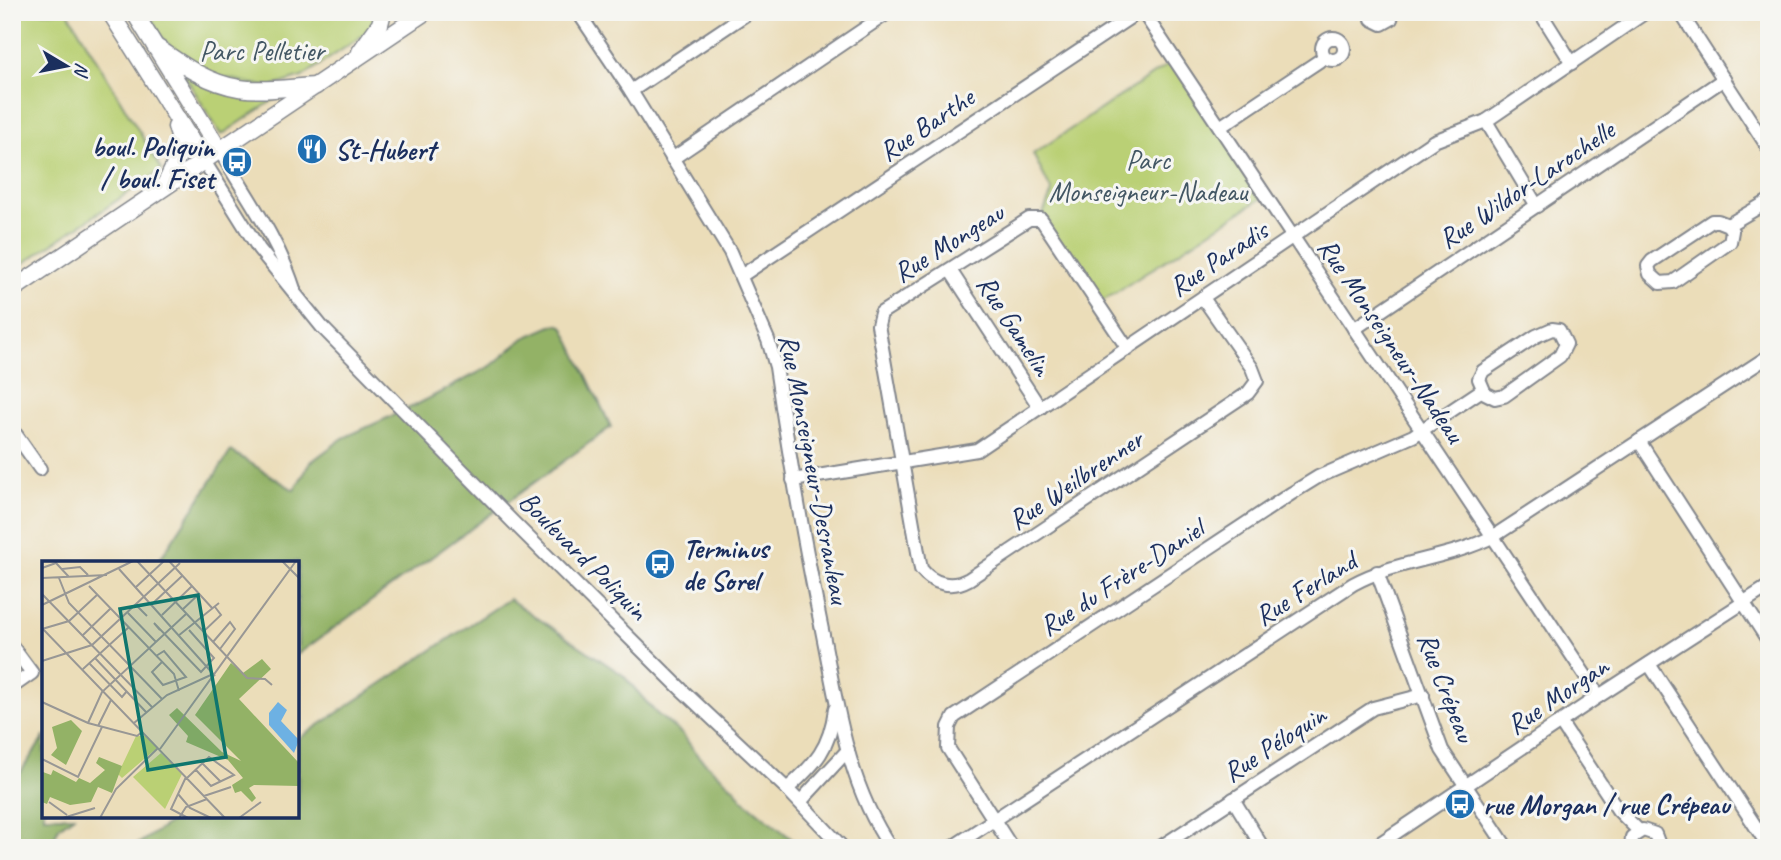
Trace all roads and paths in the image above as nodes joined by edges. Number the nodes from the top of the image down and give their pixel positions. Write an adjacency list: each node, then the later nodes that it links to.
1 (110, 12): 21 (main road, Boulevard Poliquin)
2 (134, 12): 14 (main road, Boulevard Poliquin)
3 (383, 12): 16 (main road)
4 (578, 12): 20 (street, Rue Monseigneur-Desranleau)
5 (749, 12): 20 (street)
6 (889, 12): 26 (street)
7 (1141, 12): 23 (street, Rue Monseigneur-Nadeau); 34 (street, Rue Barthe)
8 (1371, 12): 9 (street)
9 (1393, 12)
10 (1540, 12): 17 (street)
11 (1646, 12): 17 (street, Rue Paradis)
12 (1680, 12): 18 (street)
13 (422, 13): 16 (main road)
14 (155, 46): 19 (main road); 25 (main road, Boulevard Poliquin)
15 (1325, 57): 23 (street)
16 (354, 61): 19 (main road)
17 (1572, 62): 22 (street, Rue Paradis)
18 (1724, 79): 24 (street); 30 (street, Rue Wildor-Larochelle)
19 (318, 85): 25 (main road)
20 (631, 91): 26 (street, Rue Monseigneur-Desranleau)
21 (165, 99): 27 (main road, Boulevard Poliquin); 28 (main road)
22 (1486, 121): 30 (street); 32 (street, Rue Paradis)
23 (1220, 127): 32 (street, Rue Monseigneur-Nadeau)
24 (1769, 149)
25 (220, 151): 27 (main road); 36 (street, Boulevard Poliquin)
26 (672, 159): 34 (street, Rue Monseigneur-Desranleau)
27 (205, 161): 28 (main road); 36 (street, Boulevard Poliquin)
28 (164, 187): 35 (main road)
29 (1769, 201): 31 (street)
30 (1537, 206): 38 (street, Rue Wildor-Larochelle)
31 (1728, 225): 31 (street)
32 (1293, 237): 37 (street, Rue Paradis); 38 (street, Rue Monseigneur-Nadeau)
33 (950, 270): 39 (street, Rue Mongeau); 42 (street, Rue Gamelin); 46 (street, Rue Mongeau)
34 (741, 276): 48 (street, Rue Monseigneur-Desranleau)
35 (12, 290)
36 (295, 293): 64 (street, Boulevard Poliquin)
37 (1203, 298): 39 (street, Rue Paradis); 46 (street, Rue Weilbrenner)
38 (1354, 329): 44 (street, Rue Monseigneur-Nadeau)
39 (1128, 349): 42 (street, Rue Paradis)
40 (1769, 356): 45 (street, Rue Ferland)
41 (1482, 390): 41 (street); 44 (street, Rue du Frère-Daniel)
42 (1040, 408): 46 (street, Rue Paradis)
43 (12, 429): 47 (street)
44 (1422, 430): 49 (street, Rue Monseigneur-Nadeau); 67 (street, Rue du Frère-Daniel)
45 (1639, 441): 49 (street, Rue Ferland); 52 (street)
46 (902, 464): 48 (street, Rue Paradis)
47 (40, 469)
48 (793, 480): 59 (street, Rue Monseigneur-Desranleau)
49 (1494, 536): 50 (street, Rue Ferland); 58 (street, Rue Monseigneur-Nadeau)
50 (1377, 572): 57 (street, Rue Crépeau); 67 (street, Rue Ferland)
51 (1769, 586): 52 (street, Rue Morgan)
52 (1743, 603): 53 (street); 55 (street, Rue Morgan)
53 (1769, 642)
54 (12, 646): 56 (street)
55 (1648, 664): 58 (street, Rue Morgan); 69 (street)
56 (12, 687)
57 (1423, 695): 63 (street, Rue Crépeau); 65 (street, Rue Péloquin)
58 (1599, 696): 60 (street, Rue Morgan)
59 (836, 701): 61 (street, Rue Monseigneur-Desranleau); 62 (street)
60 (1560, 722): 63 (street, Rue Morgan); 68 (street)
61 (848, 750): 62 (street); 66 (street); 71 (street, Rue Monseigneur-Desranleau)
62 (818, 760): 64 (street)
63 (1466, 785): 76 (street, Rue Morgan); 77 (street, Rue Crépeau)
64 (787, 789): 66 (street, Boulevard Poliquin)
65 (1233, 799): 74 (street, Rue Péloquin); 75 (street)
66 (800, 802): 70 (street, Boulevard Poliquin)
67 (993, 820): 72 (street, Rue Ferland); 73 (street)
68 (1639, 831): 78 (street); 79 (street)
69 (1769, 847)
70 (844, 848)
71 (891, 848)
72 (951, 848)
73 (1012, 848)
74 (1159, 848)
75 (1263, 848)
76 (1374, 848)
77 (1507, 848)
78 (1631, 848)
79 (1657, 848)

